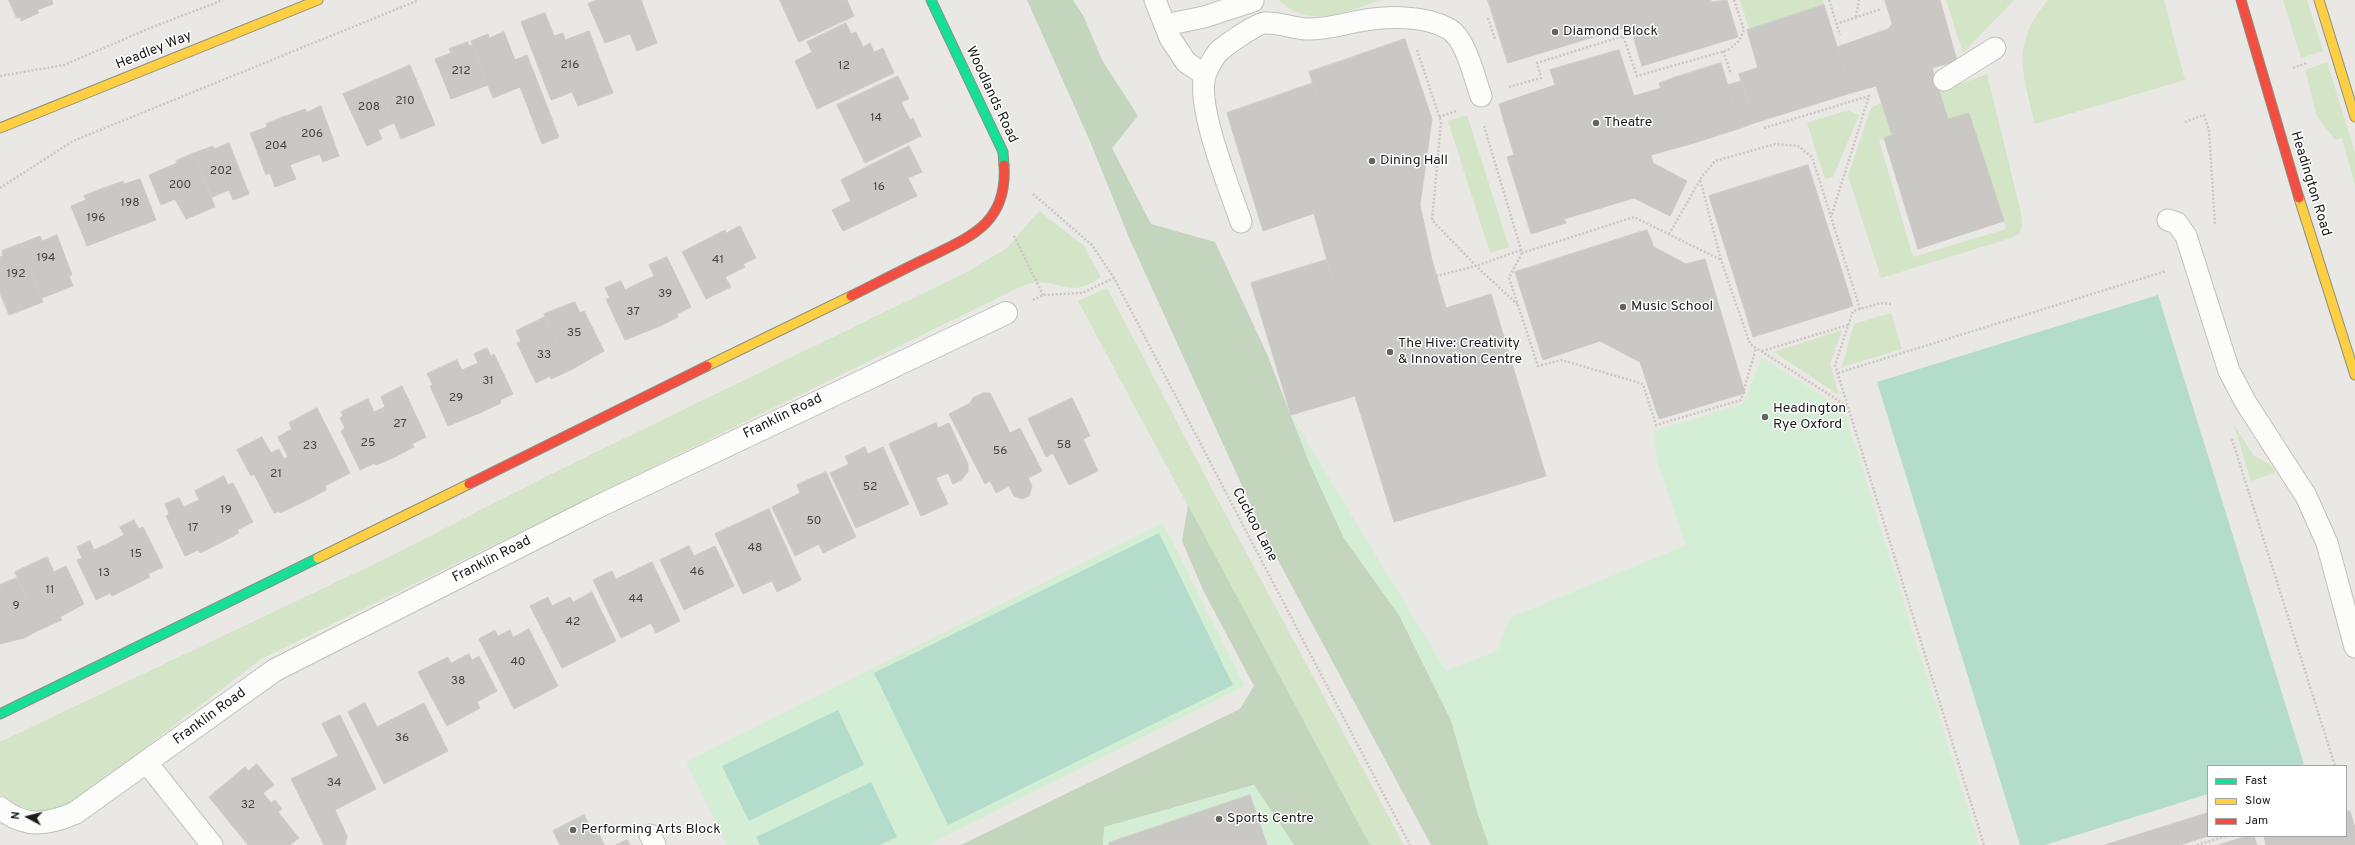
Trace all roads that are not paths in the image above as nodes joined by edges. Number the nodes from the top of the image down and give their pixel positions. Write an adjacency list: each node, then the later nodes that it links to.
1 (318, 0): 14 (street, Headley Way)
2 (931, 0): 20 (street, Woodlands Road)
3 (1155, 0): 8 (lane)
4 (2240, 0): 18 (street, Headington Road)
5 (2319, 0): 13 (street)
6 (1253, 1): 7 (lane); 8 (lane)
7 (1264, 23): 10 (lane); 12 (lane)
8 (1165, 25): 10 (lane)
9 (1995, 48): 11 (lane)
10 (1205, 75): 16 (lane)
11 (1944, 80)
12 (1481, 96)
13 (2355, 117)
14 (0, 128)
15 (2168, 220): 19 (lane)
16 (1241, 222)
17 (1006, 313): 21 (street, Franklin Road)
18 (2355, 375)
19 (2355, 647)
20 (0, 714)
21 (147, 763): 22 (street, Franklin Road); 23 (lane)
22 (0, 808)
23 (212, 845)

